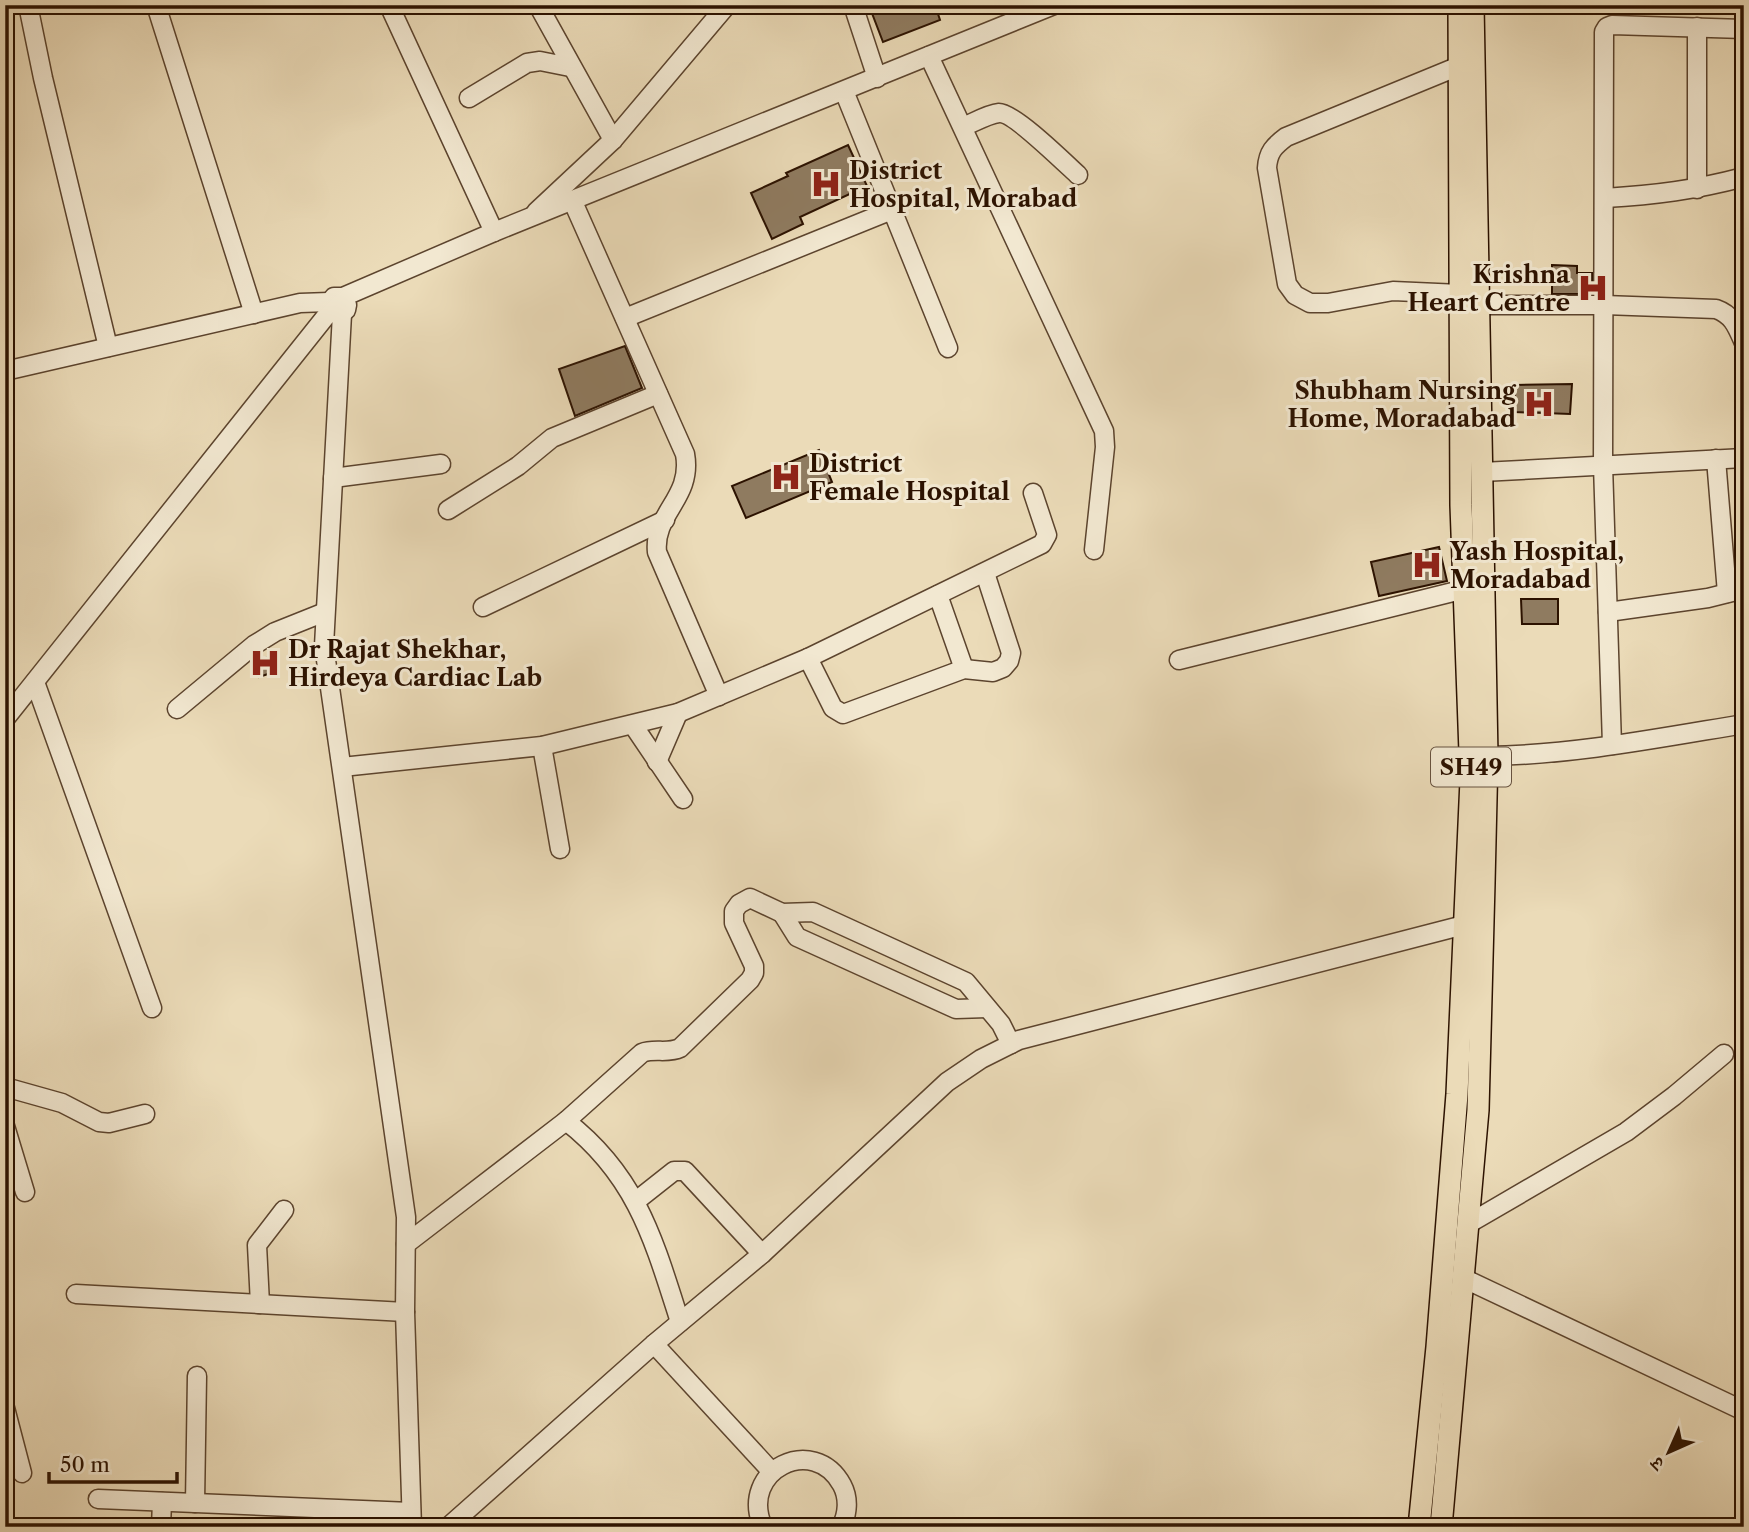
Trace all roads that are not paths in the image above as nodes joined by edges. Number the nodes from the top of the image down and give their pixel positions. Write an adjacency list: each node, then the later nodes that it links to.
1 (28, 5): 35 (street)
2 (156, 5): 32 (street)
3 (389, 5): 27 (street)
4 (538, 5): 14 (street)
5 (727, 5): 19 (street)
6 (853, 5): 15 (street)
7 (1054, 5): 12 (street)
8 (1459, 5): 13 (main road, SH49)
9 (1473, 5): 29 (main road, SH49)
10 (1697, 27): 11 (street); 22 (street); 23 (street)
11 (1744, 29)
12 (929, 56): 15 (street); 18 (street)
13 (1459, 66): 28 (main road, SH49); 28 (street)
14 (570, 67): 17 (street); 19 (street)
15 (877, 78): 16 (street)
16 (844, 91): 24 (street); 25 (street)
17 (469, 98)
18 (963, 127): 20 (street); 48 (street)
19 (613, 140): 26 (street)
20 (1078, 176)
21 (1744, 177): 22 (street)
22 (1697, 189): 23 (street)
23 (1605, 198): 30 (street)
24 (573, 202): 26 (street); 33 (street)
25 (892, 210): 33 (street); 36 (street)
26 (528, 219): 27 (street)
27 (494, 232): 31 (street)
28 (1460, 294): 50 (main road, SH49)
29 (1479, 305): 30 (street); 43 (main road, SH49)
30 (1604, 305): 34 (street); 42 (street)
31 (336, 306): 32 (street); 44 (street); 59 (street)
32 (254, 314): 35 (street)
33 (625, 318): 38 (street)
34 (1744, 343)
35 (108, 347): 37 (street)
36 (948, 348)
37 (5, 371)
38 (658, 394): 46 (street); 47 (street)
39 (1744, 458): 40 (street)
40 (1716, 459): 42 (street); 51 (street)
41 (441, 464): 44 (street)
42 (1602, 465): 43 (street); 55 (street)
43 (1482, 472): 68 (main road, SH49)
44 (333, 478): 54 (street)
45 (1033, 493): 49 (street)
46 (448, 510)
47 (665, 520): 53 (street); 60 (street)
48 (1094, 550)
49 (985, 573): 52 (street); 58 (street)
50 (1465, 589): 57 (street); 74 (main road, SH49)
51 (1735, 591): 55 (street)
52 (938, 595): 56 (street); 58 (street)
53 (483, 607)
54 (325, 612): 61 (street); 70 (street)
55 (1608, 612): 66 (street)
56 (808, 658): 58 (street); 60 (street)
57 (1179, 660)
58 (964, 669)
59 (35, 682): 63 (street); 75 (street)
60 (719, 696): 62 (street)
61 (177, 709)
62 (678, 712): 65 (street); 69 (street)
63 (5, 719)
64 (1744, 724): 66 (street)
65 (633, 725): 67 (street); 69 (street)
66 (1612, 745): 68 (street)
67 (542, 746): 70 (street); 72 (street)
68 (1487, 756): 86 (main road, SH49)
69 (657, 762): 71 (street)
70 (342, 767): 87 (street)
71 (683, 799)
72 (560, 849)
73 (782, 913): 76 (street); 76 (street); 81 (street)
74 (1464, 925): 77 (street); 109 (main road, SH49)
75 (152, 1008)
76 (987, 1008): 77 (street)
77 (1011, 1044): 88 (street)
78 (1724, 1054): 86 (street)
79 (5, 1087): 80 (street)
80 (145, 1114)
81 (566, 1121): 84 (street); 87 (street)
82 (5, 1126): 83 (street)
83 (25, 1192)
84 (636, 1201): 88 (street); 93 (street)
85 (284, 1210): 91 (street)
86 (1468, 1224): 89 (main road, SH49)
87 (406, 1244): 92 (street)
88 (762, 1254): 93 (street)
89 (1463, 1278): 97 (street); 110 (main road, SH49)
90 (76, 1294): 91 (street)
91 (260, 1304): 92 (street)
92 (405, 1312): 104 (street)
93 (680, 1322): 94 (street)
94 (654, 1344): 99 (street); 106 (street)
95 (197, 1376): 103 (street)
96 (5, 1408): 98 (street)
97 (1744, 1411)
98 (8, 1435): 100 (street)
99 (772, 1472): 107 (street); 108 (street)
100 (22, 1473)
101 (98, 1499): 102 (street)
102 (162, 1502): 103 (street); 105 (street)
103 (194, 1503): 104 (street)
104 (412, 1519)
105 (161, 1527)
106 (448, 1527)
107 (763, 1527)
108 (841, 1527)
109 (1419, 1527)
110 (1441, 1527)

